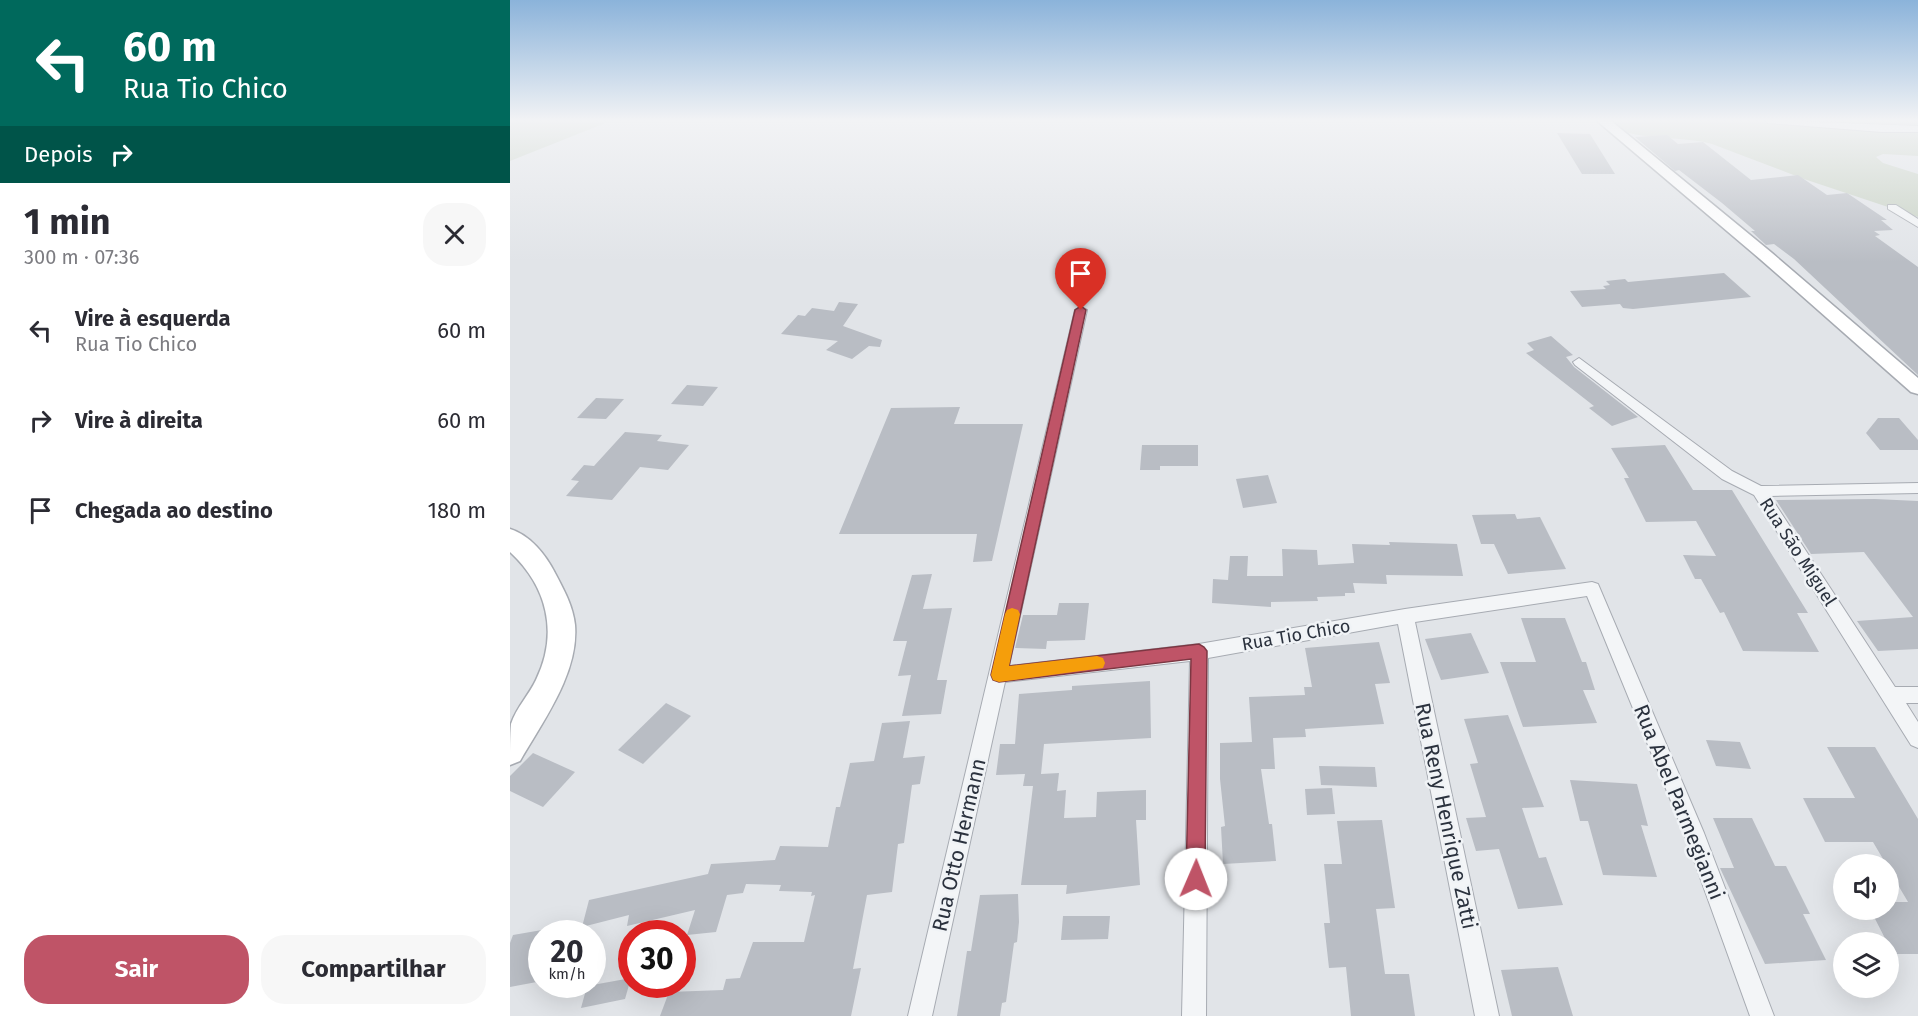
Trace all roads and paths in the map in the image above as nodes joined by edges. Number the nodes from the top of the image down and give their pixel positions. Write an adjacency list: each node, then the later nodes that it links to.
1 (1659, 167): 6 (street)
2 (1892, 207): 3 (street)
3 (1918, 224)
4 (1081, 310): 14 (street, Rua Otto Hermann)
5 (1579, 362): 9 (street, Rua São Miguel)
6 (1910, 374): 7 (street)
7 (1918, 388)
8 (1918, 488): 9 (street)
9 (1758, 491): 15 (street, Rua São Miguel)
10 (510, 538): 18 (street)
11 (1592, 589): 12 (street, Rua Tio Chico); 22 (street, Rua Abel Parmegianni)
12 (1405, 616): 13 (street, Rua Tio Chico); 21 (street, Rua Reny Henrique Zatti)
13 (1199, 651): 14 (street, Rua Tio Chico); 20 (street)
14 (999, 675): 19 (street, Rua Otto Hermann)
15 (1891, 695): 16 (street); 17 (street, Rua São Miguel)
16 (1918, 695)
17 (1918, 739)
18 (510, 751)
19 (920, 1016)
20 (1194, 1016)
21 (1488, 1016)
22 (1762, 1016)

